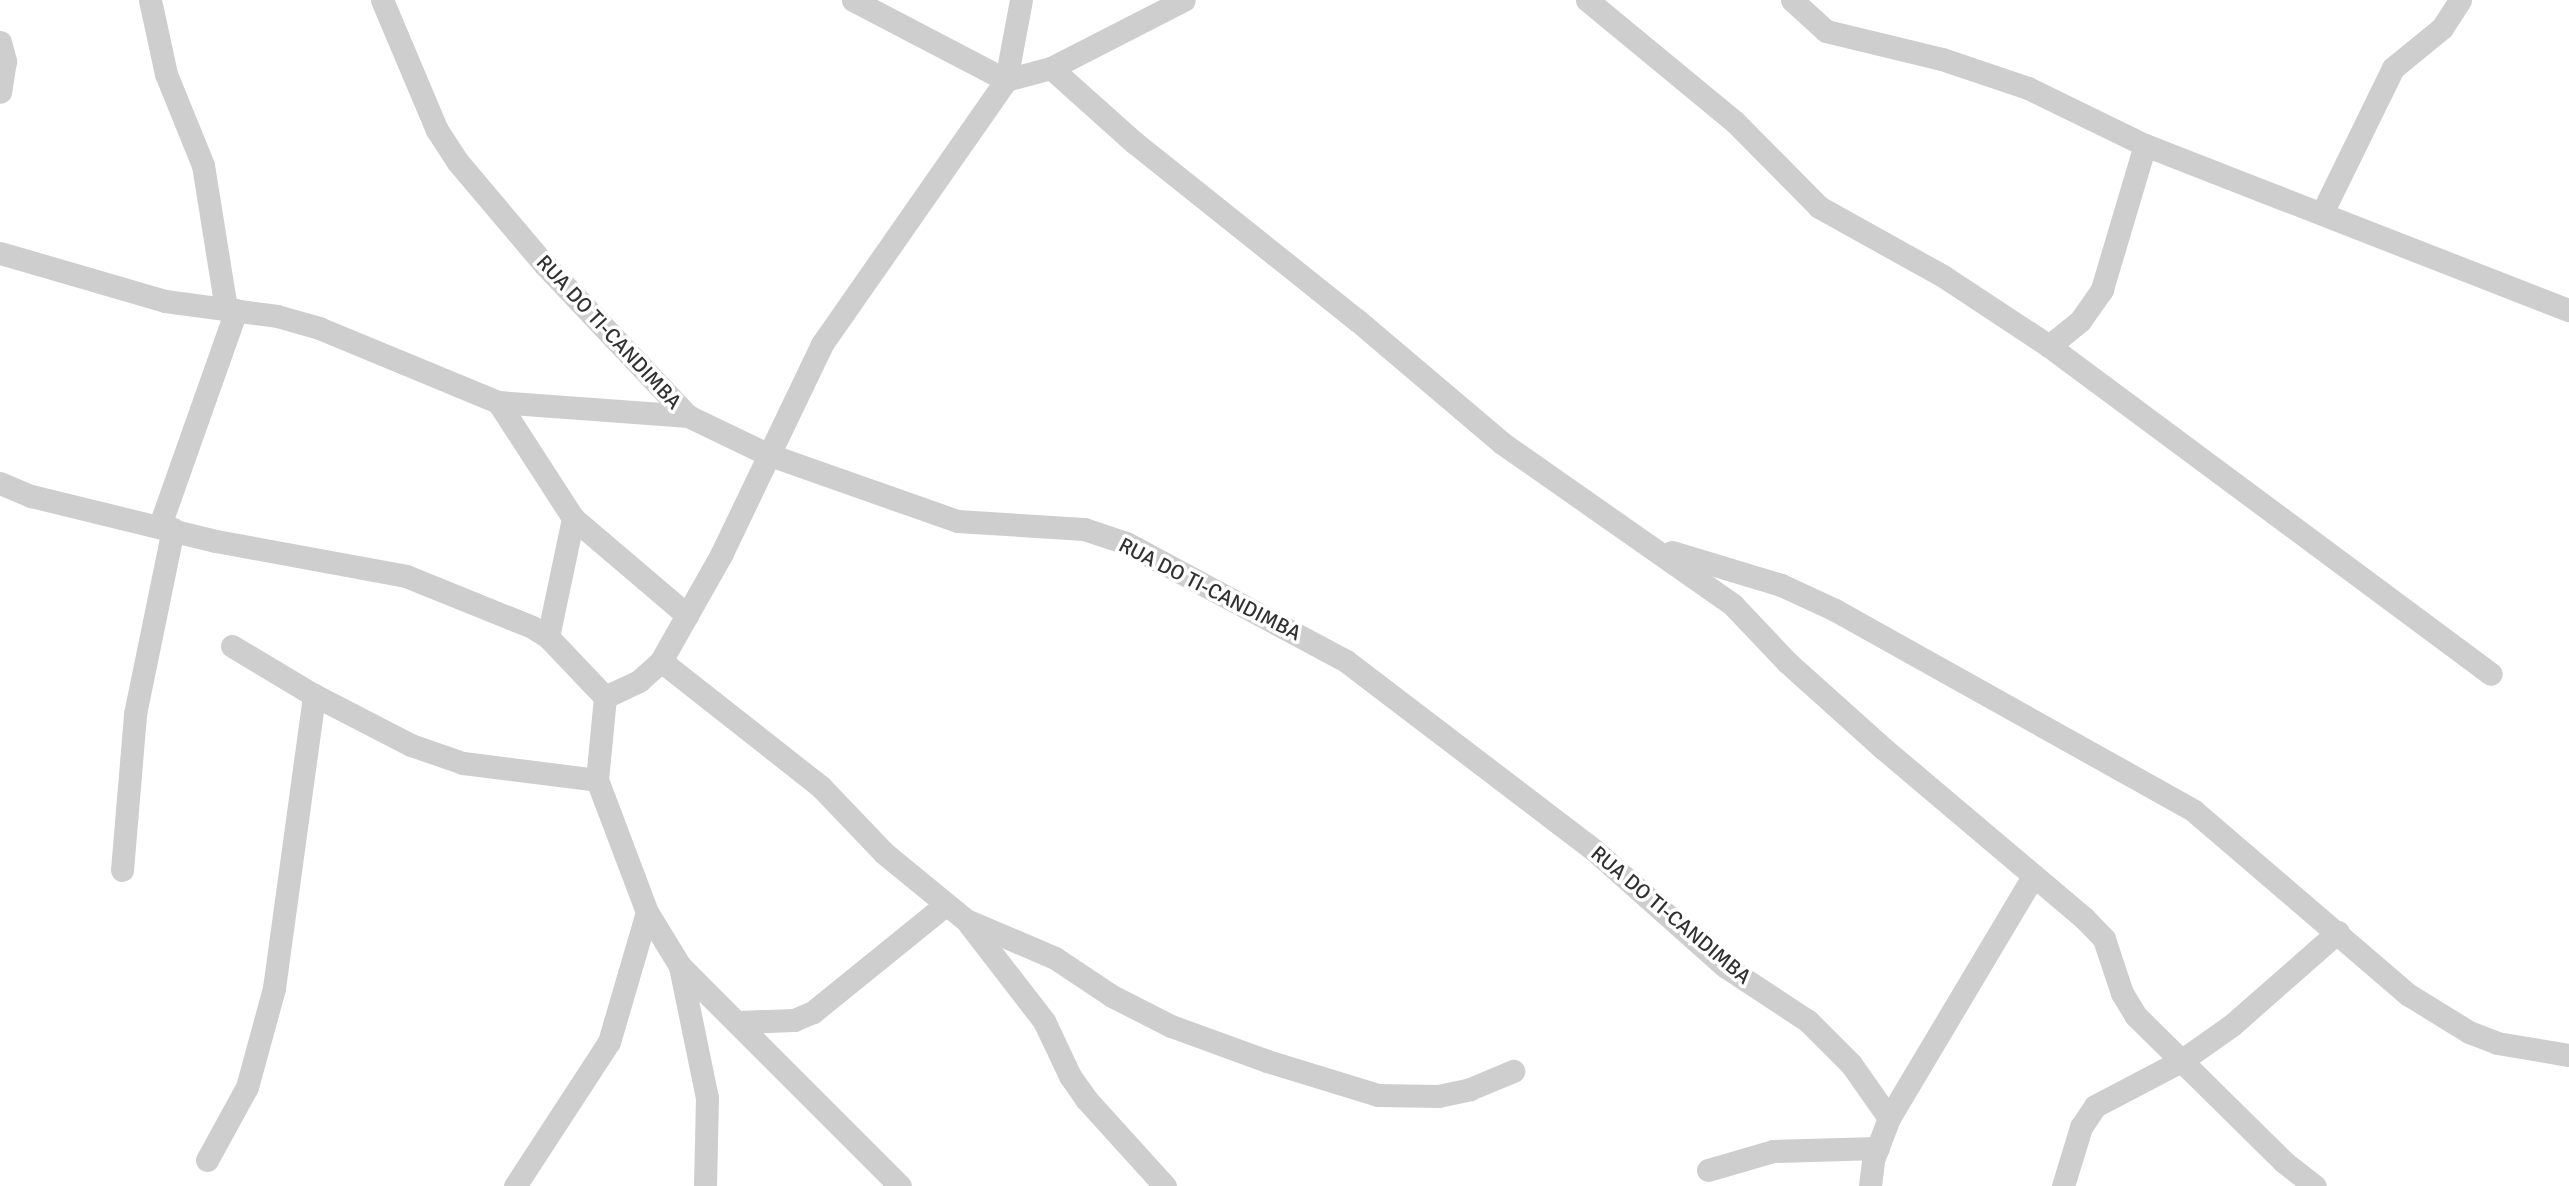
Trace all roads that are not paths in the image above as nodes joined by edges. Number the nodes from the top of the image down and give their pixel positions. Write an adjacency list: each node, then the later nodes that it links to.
1 (150, 0): 16 (street)
2 (382, 0): 20 (street, RUA DO TI-CANDIMBA)
3 (853, 0): 11 (street)
4 (1021, 0): 11 (street)
5 (1184, 0): 10 (street)
6 (1587, 0): 18 (street)
7 (1792, 0): 13 (street)
8 (2460, 0): 14 (street)
9 (0, 42): 12 (street)
10 (1051, 68): 11 (street); 25 (street)
11 (1006, 80): 21 (street)
12 (0, 92)
13 (2145, 145): 14 (street); 18 (street)
14 (2322, 213): 17 (street)
15 (0, 253): 16 (street)
16 (231, 309): 19 (street); 24 (street)
17 (2569, 310)
18 (2049, 346): 30 (street)
19 (498, 401): 20 (street); 23 (street)
20 (688, 416): 21 (street, RUA DO TI-CANDIMBA)
21 (767, 454): 26 (street); 45 (street, RUA DO TI-CANDIMBA)
22 (0, 483): 24 (street)
23 (573, 518): 26 (street); 27 (street)
24 (167, 527): 27 (street); 34 (street)
25 (1653, 546): 35 (street); 39 (street)
26 (687, 615): 29 (street)
27 (548, 637): 32 (street)
28 (232, 646): 31 (street)
29 (661, 661): 32 (street); 36 (street)
30 (2491, 674)
31 (314, 695): 33 (street); 47 (street)
32 (605, 697): 33 (street)
33 (597, 780): 37 (street)
34 (122, 870)
35 (2032, 878): 43 (street); 45 (street)
36 (945, 905): 38 (street); 41 (street)
37 (647, 912): 40 (street); 49 (street)
38 (965, 920): 44 (street); 52 (street)
39 (2338, 932): 42 (street); 43 (street)
40 (680, 966): 41 (street); 50 (street)
41 (738, 1022): 51 (street)
42 (2569, 1055)
43 (2181, 1061): 54 (street); 55 (street)
44 (1513, 1071)
45 (1889, 1118): 46 (street)
46 (1878, 1148): 48 (street); 53 (street)
47 (207, 1160)
48 (1708, 1170)
49 (515, 1186)
50 (705, 1186)
51 (900, 1186)
52 (1165, 1186)
53 (1870, 1186)
54 (2063, 1186)
55 (2315, 1186)

